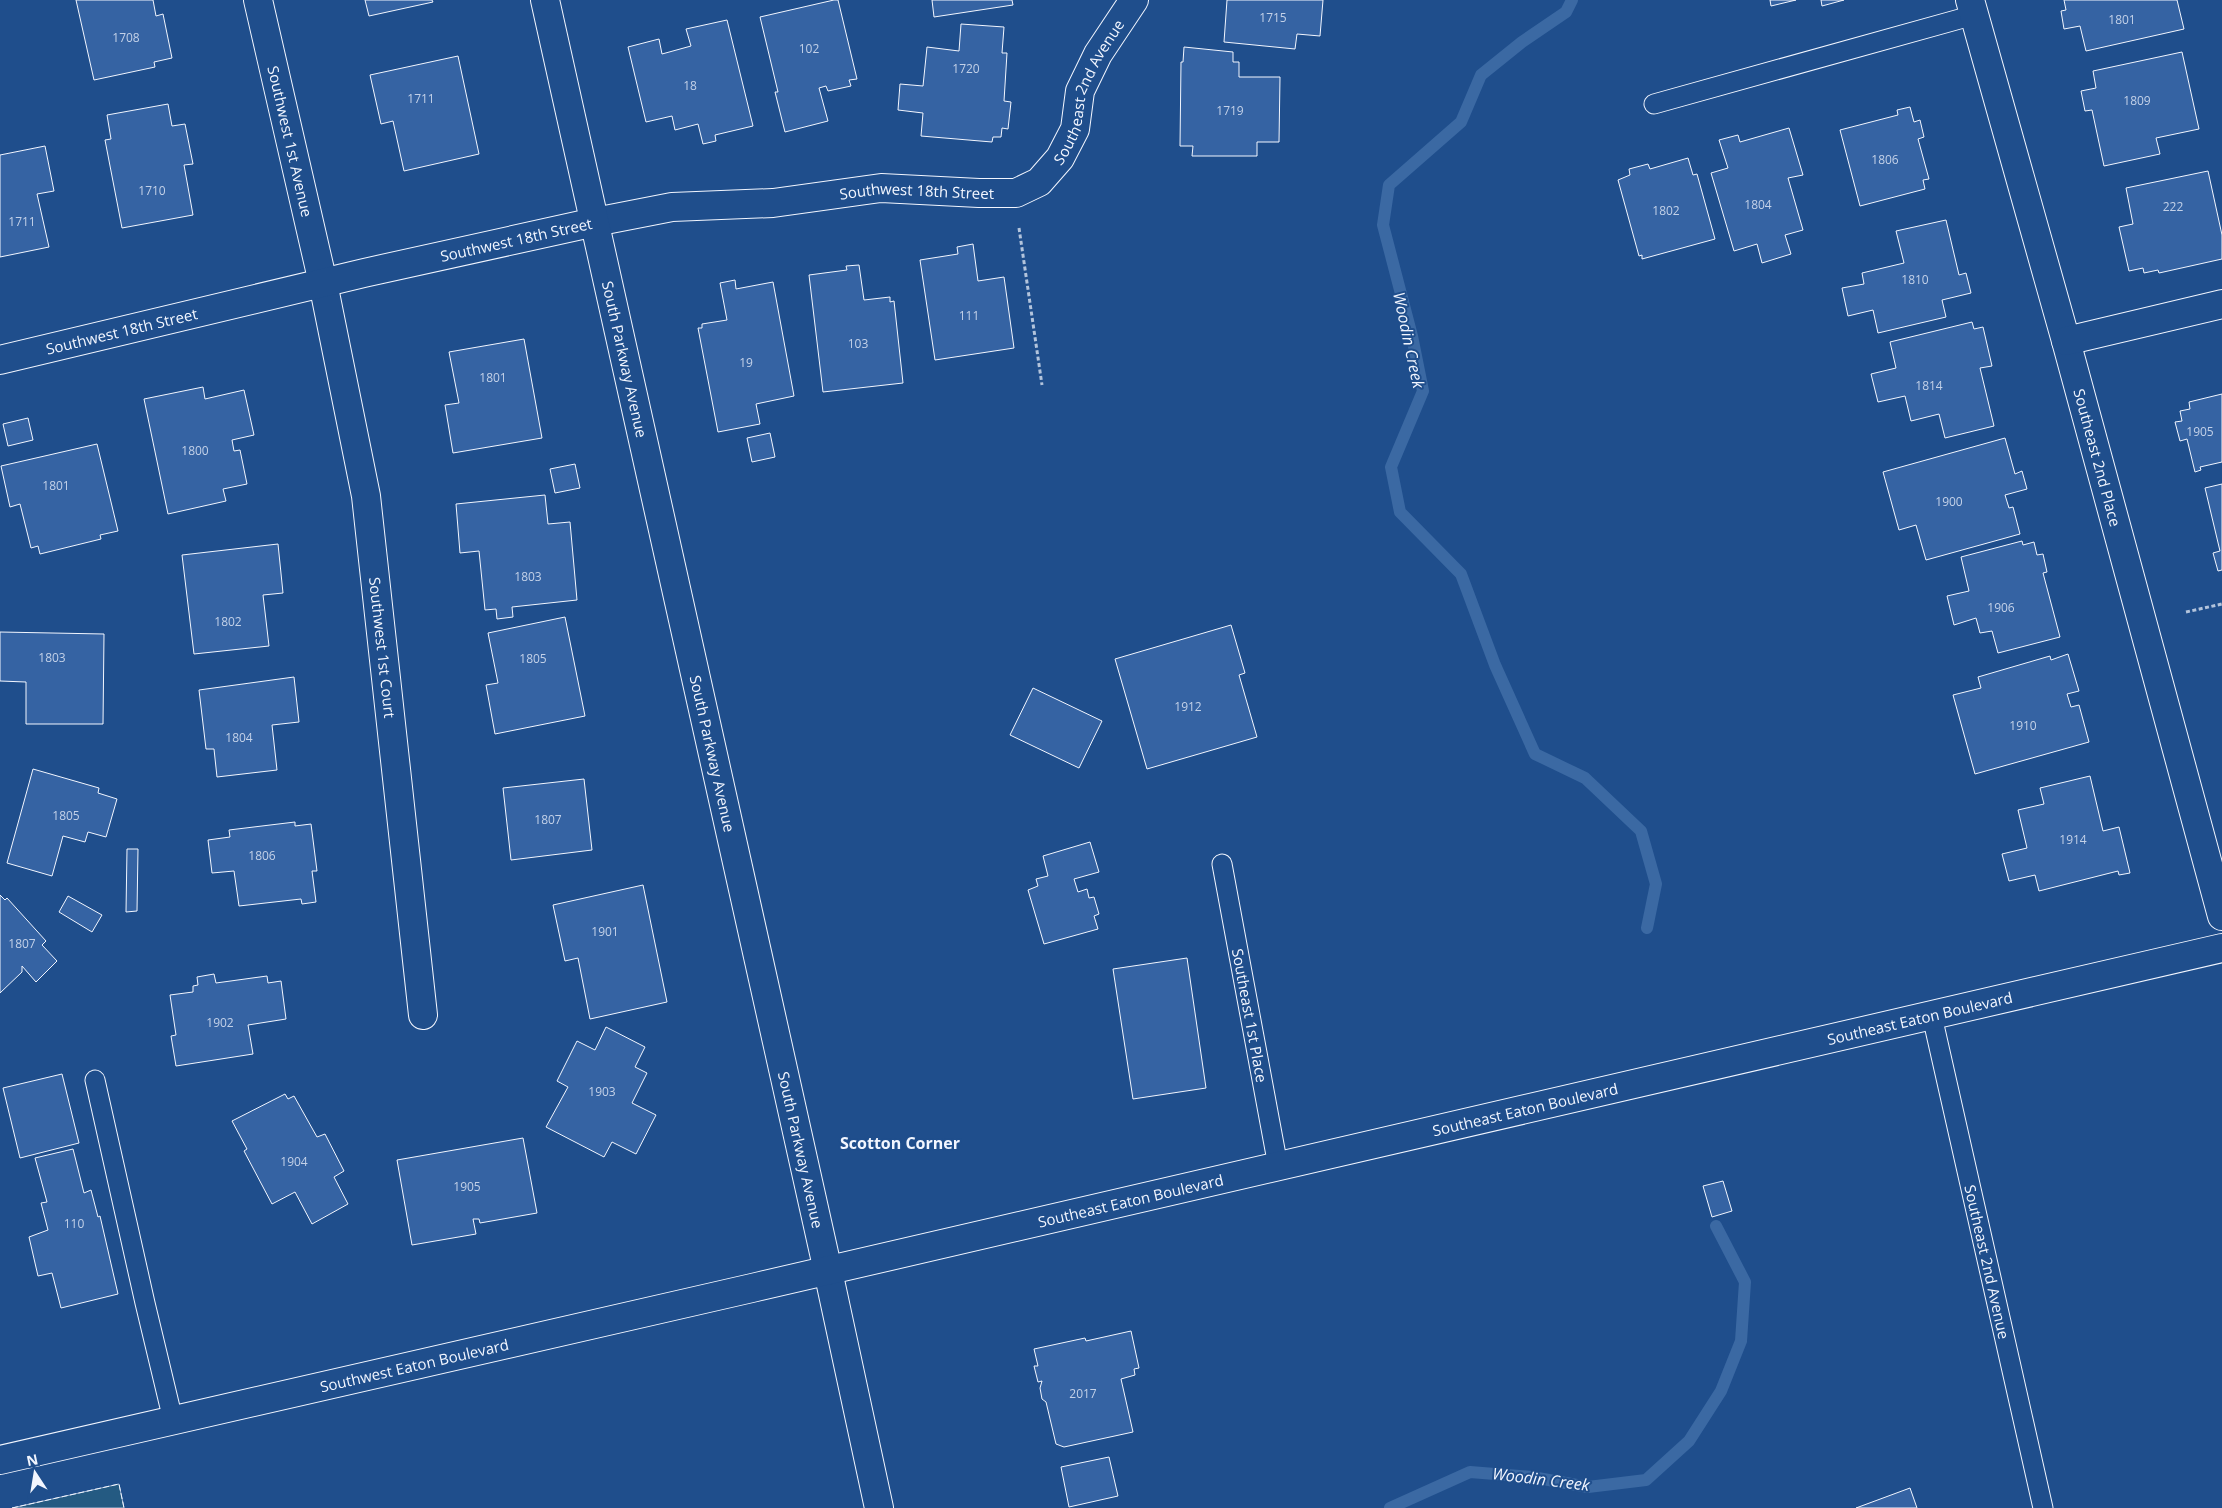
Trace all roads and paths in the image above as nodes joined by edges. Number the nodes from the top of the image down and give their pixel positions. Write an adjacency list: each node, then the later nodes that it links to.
1 (258, 0): 8 (street, Southwest 1st Avenue)
2 (545, 0): 7 (street, South Parkway Avenue)
3 (1134, 0): 6 (street, Southeast 2nd Avenue)
4 (1972, 8): 5 (lane); 10 (street, Southeast 2nd Place)
5 (1654, 104)
6 (1028, 187): 7 (street, Southwest 18th Street); 12 (path)
7 (595, 222): 8 (street, Southwest 18th Street); 22 (street, South Parkway Avenue)
8 (323, 283): 11 (street, Southwest 18th Street); 18 (street, Southwest 1st Court)
9 (2222, 304): 10 (street)
10 (2066, 341): 16 (street, Southeast 2nd Place)
11 (0, 360)
12 (1042, 385)
13 (2222, 604): 14 (path)
14 (2186, 612)
15 (1222, 864): 21 (lane, Southeast 1st Place)
16 (2222, 916)
17 (2222, 948): 19 (street, Southeast Eaton Boulevard)
18 (423, 1015)
19 (1932, 1016): 21 (street, Southeast Eaton Boulevard); 26 (lane, Southeast 2nd Avenue)
20 (95, 1080): 23 (lane)
21 (1278, 1166): 22 (street, Southeast Eaton Boulevard)
22 (828, 1271): 23 (street, Southwest Eaton Boulevard); 25 (street, South Parkway Avenue)
23 (173, 1420): 24 (street, Southwest Eaton Boulevard)
24 (0, 1460)
25 (879, 1508)
26 (2043, 1508)

